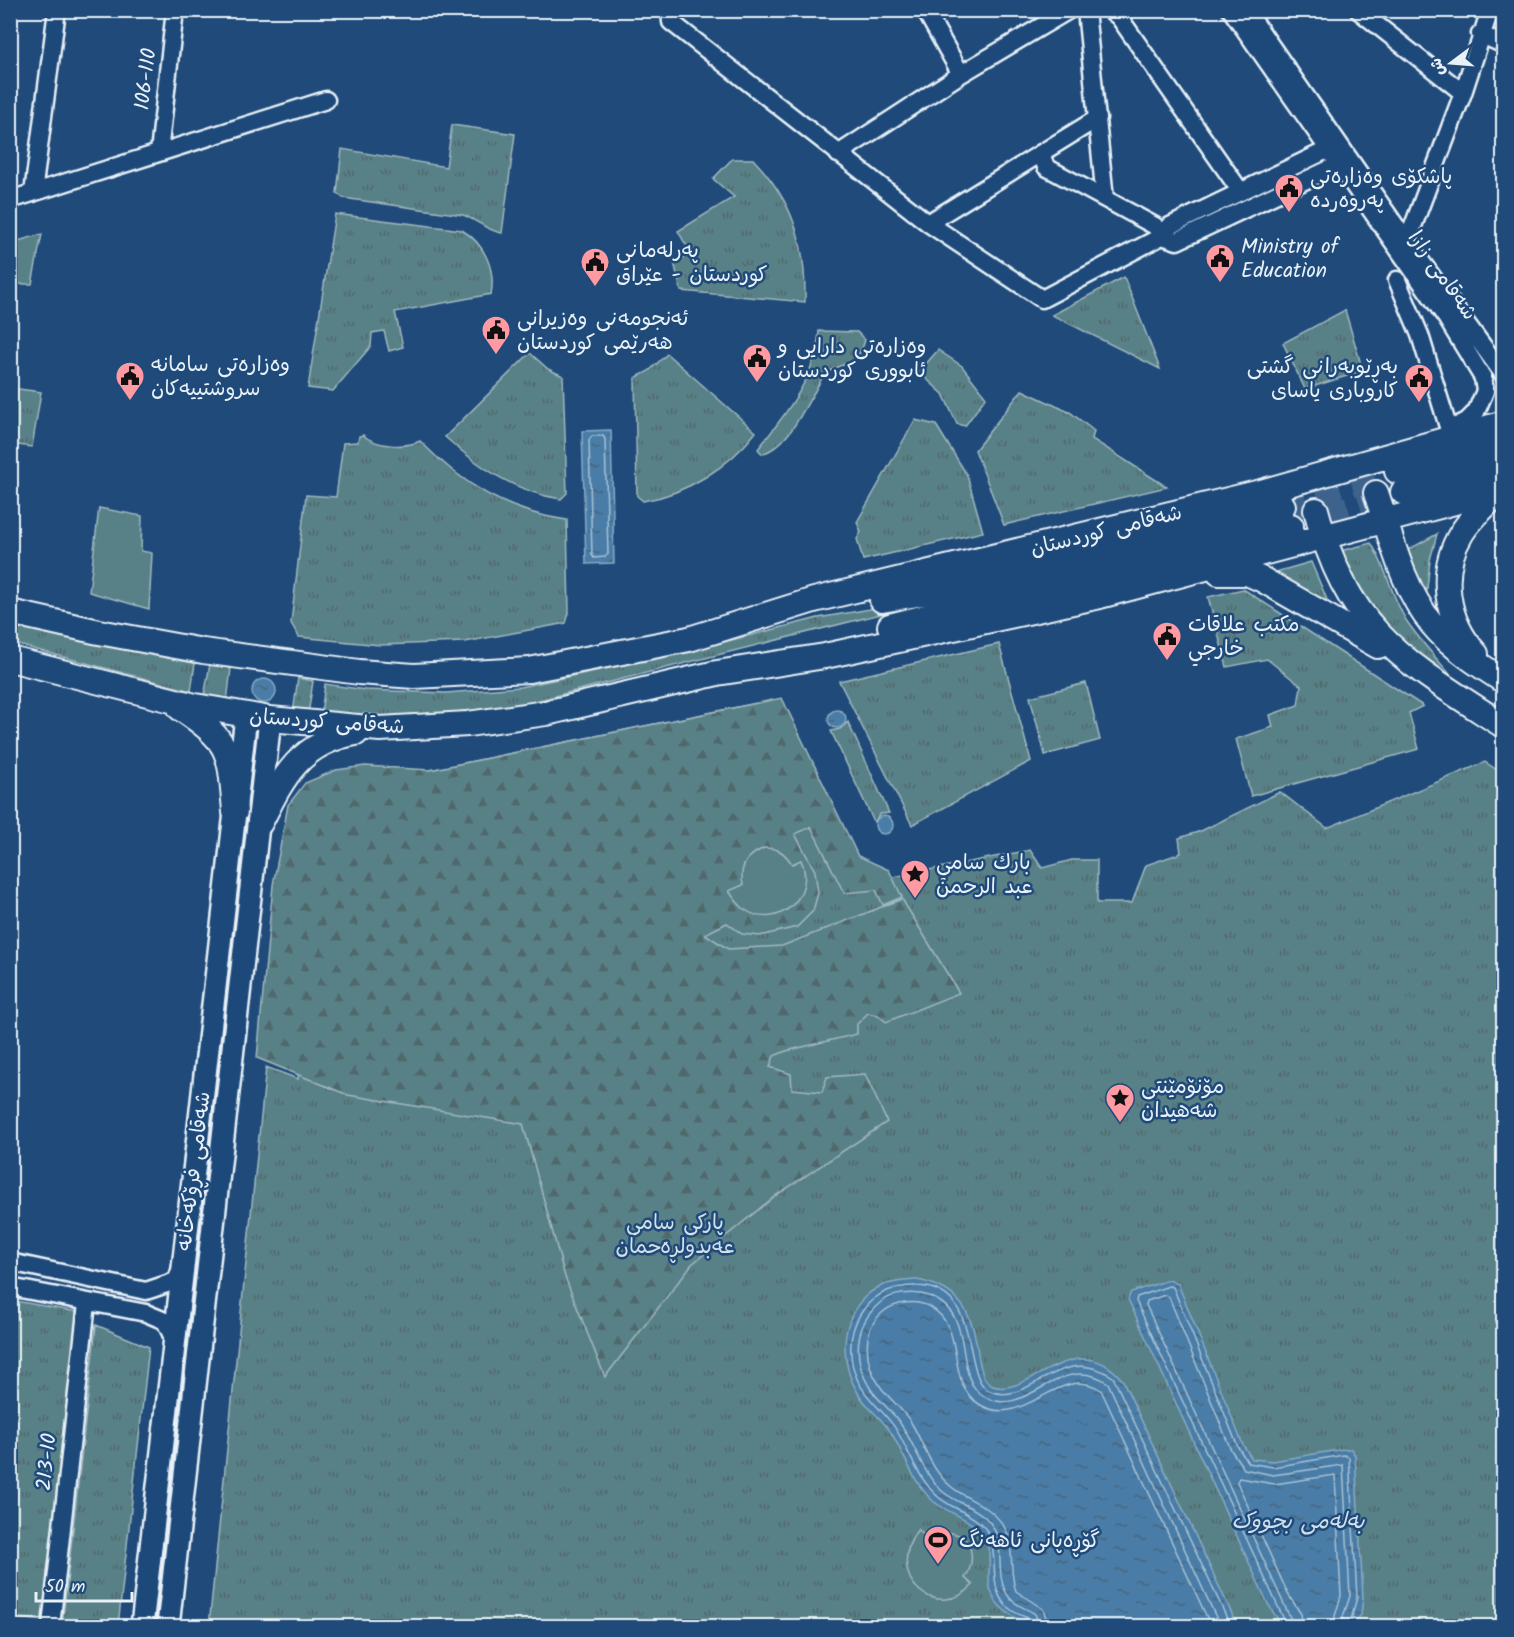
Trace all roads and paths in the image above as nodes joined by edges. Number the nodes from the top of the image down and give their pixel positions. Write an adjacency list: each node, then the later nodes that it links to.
1 (57, 10): 24 (street)
2 (175, 10): 19 (street, 106-110)
3 (670, 10): 21 (street)
4 (925, 10): 14 (street)
5 (1069, 10): 14 (street)
6 (1086, 10): 17 (street)
7 (1231, 10): 18 (street, شەقامی زازا)
8 (1246, 10): 29 (street, شەقامی زازا)
9 (1358, 10): 15 (street)
10 (1490, 10): 12 (street)
11 (1119, 13): 23 (street)
12 (1480, 34): 13 (street); 15 (street)
13 (1503, 45)
14 (962, 74): 21 (street)
15 (1463, 93): 29 (street)
16 (326, 100): 19 (street)
17 (1098, 118): 20 (street); 25 (street)
18 (1328, 150): 22 (street, شەقامی زازا); 23 (street)
19 (159, 153): 24 (street)
20 (1041, 153): 25 (street); 27 (street)
21 (838, 154): 27 (street)
22 (1338, 165): 28 (street); 33 (street, شەقامی زازا)
23 (1241, 192): 28 (street)
24 (33, 193): 26 (street)
25 (1105, 199): 28 (street)
26 (10, 200)
27 (928, 223): 28 (street)
28 (1162, 236)
29 (1407, 242): 31 (street, شەقامی زازا)
30 (1397, 280): 33 (street)
31 (1503, 375)
32 (1503, 423): 36 (highway, شەقامی کوردستان)
33 (1449, 430): 38 (street, شەقامی زازا)
34 (1503, 442): 35 (highway)
35 (1503, 465)
36 (1338, 471): 38 (highway, شەقامی کوردستان); 39 (highway); 41 (highway)
37 (1502, 490): 40 (highway, شەقامی کوردستان); 48 (highway)
38 (1261, 492): 44 (highway, شەقامی کوردستان)
39 (1376, 494): 40 (highway); 41 (highway)
40 (1385, 521): 41 (highway, شەقامی کوردستان); 48 (highway)
41 (1343, 532): 42 (highway, شەقامی کوردستان); 46 (highway)
42 (1192, 573): 46 (highway); 47 (highway, شەقامی کوردستان)
43 (10, 612): 44 (highway, شەقامی کوردستان)
44 (707, 634): 47 (highway, شەقامی کوردستان)
45 (10, 659): 49 (highway, شەقامی کوردستان)
46 (1414, 667): 52 (highway)
47 (717, 673): 53 (highway, شەقامی کوردستان)
48 (1501, 679)
49 (165, 698): 50 (highway, شەقامی کوردستان); 54 (highway)
50 (246, 716): 51 (highway, شەقامی کوردستان); 54 (main road, شەقامی فڕۆکەخانە)
51 (270, 719): 53 (highway, شەقامی کوردستان); 55 (main road, شەقامی فڕۆکەخانە)
52 (1503, 726)
53 (380, 729): 55 (highway)
54 (235, 812): 57 (main road, شەقامی فڕۆکەخانە)
55 (260, 823): 65 (main road, شەقامی فڕۆکەخانە)
56 (10, 1262): 59 (street)
57 (182, 1266): 59 (street); 62 (main road, شەقامی فڕۆکەخانە)
58 (10, 1287): 60 (street)
59 (153, 1291): 61 (street)
60 (87, 1303): 61 (street); 63 (street, 213-10)
61 (150, 1315): 62 (street)
62 (174, 1340): 64 (main road, شەقامی فڕۆکەخانە)
63 (51, 1626)
64 (142, 1626)
65 (168, 1626)

